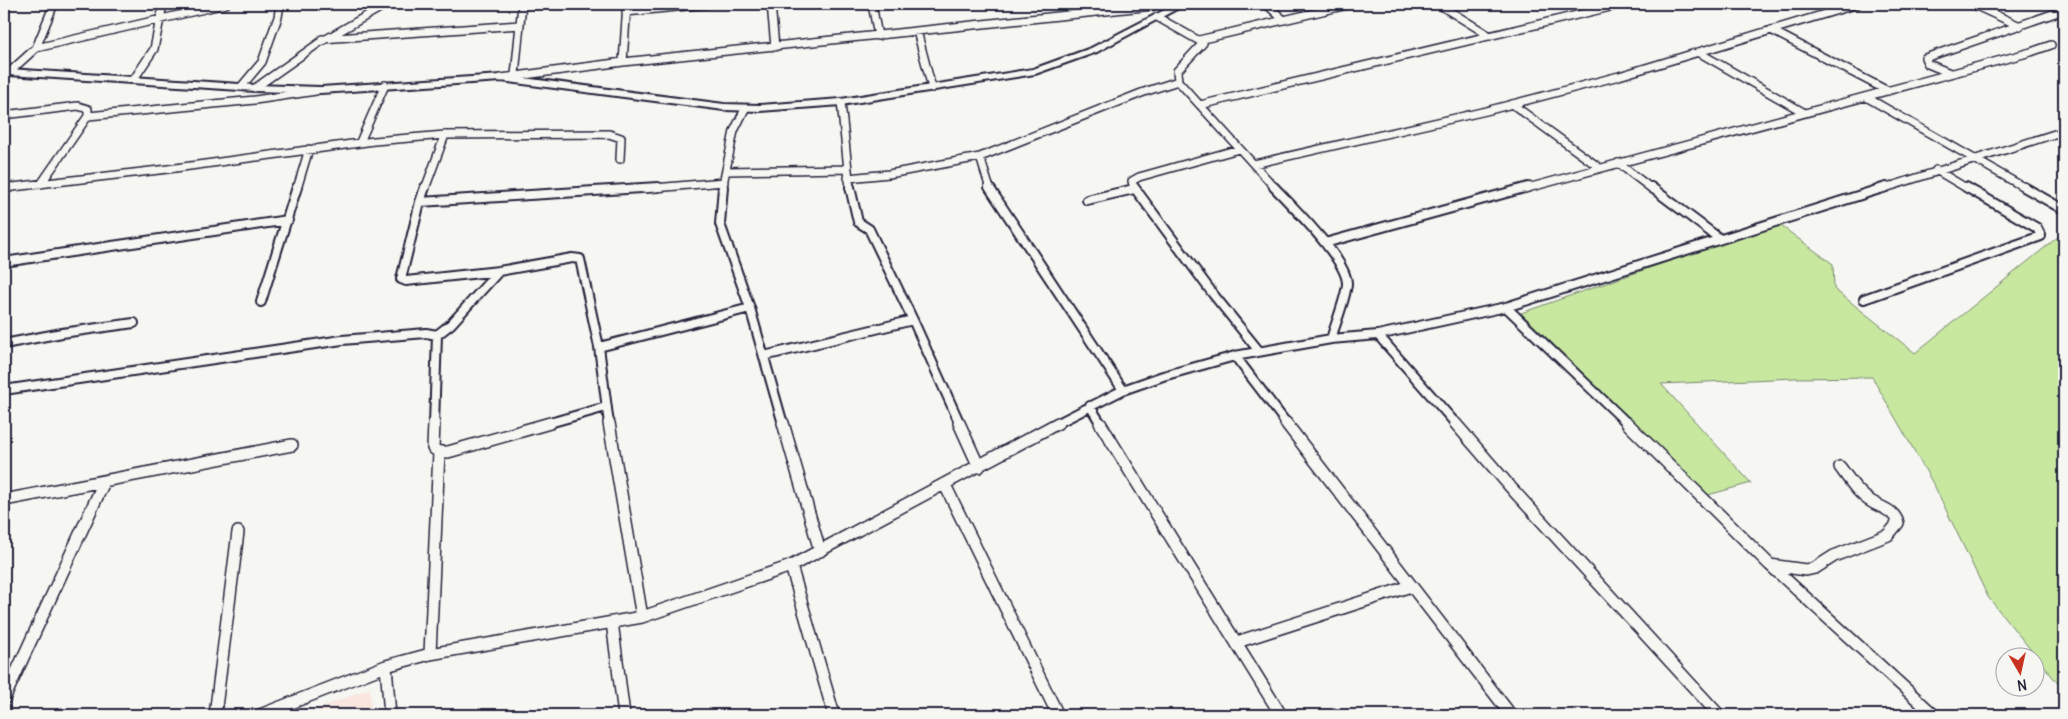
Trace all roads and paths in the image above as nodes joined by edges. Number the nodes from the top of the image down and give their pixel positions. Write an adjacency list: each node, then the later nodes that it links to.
1 (54, 4): 35 (street)
2 (162, 4): 23 (street)
3 (226, 4): 23 (street)
4 (283, 4): 45 (street)
5 (387, 4): 31 (street)
6 (522, 4): 7 (street); 25 (street)
7 (529, 4)
8 (626, 4): 21 (street)
9 (707, 4): 21 (street)
10 (771, 4): 34 (street)
11 (872, 4): 29 (street)
12 (1182, 4): 22 (street)
13 (1266, 4): 24 (street)
14 (1352, 4): 24 (street)
15 (1438, 4): 30 (street)
16 (1623, 4): 30 (street)
17 (1858, 4): 27 (street)
18 (1972, 4): 26 (street)
19 (1152, 5): 22 (street); 28 (street)
20 (2064, 10): 26 (street)
21 (626, 12): 37 (street)
22 (1159, 16): 32 (street); 47 (street)
23 (160, 19): 35 (street); 42 (street)
24 (1284, 20): 32 (street)
25 (520, 25): 31 (street); 40 (street)
26 (2020, 26): 38 (street)
27 (1771, 30): 36 (street); 49 (street)
28 (918, 32): 29 (street); 47 (street)
29 (878, 36): 34 (street)
30 (1490, 36): 53 (street)
31 (322, 40): 46 (street)
32 (1199, 40): 43 (street)
33 (2051, 45): 38 (street)
34 (775, 46): 37 (street)
35 (36, 48): 39 (street)
36 (1698, 52): 52 (street); 55 (street)
37 (623, 62): 40 (street)
38 (1950, 73): 49 (street)
39 (6, 74): 42 (street)
40 (515, 75): 41 (street)
41 (501, 78): 44 (street); 54 (street)
42 (134, 79): 45 (street)
43 (1178, 81): 53 (street); 63 (street)
44 (385, 85): 48 (street); 60 (street)
45 (241, 87): 46 (street)
46 (255, 88): 48 (street)
47 (932, 88): 51 (street)
48 (322, 90): 57 (street)
49 (1888, 91): 50 (street)
50 (1866, 97): 55 (street); 65 (street)
51 (841, 102): 54 (street); 69 (street)
52 (1512, 104): 67 (street); 68 (street)
53 (1200, 105): 61 (street)
54 (745, 109): 71 (street)
55 (1803, 112): 66 (street)
56 (4, 115): 57 (street)
57 (88, 116): 74 (street)
58 (2064, 132): 65 (street)
59 (445, 135): 60 (street); 64 (street); 78 (street)
60 (360, 142): 62 (street)
61 (1239, 148): 67 (street); 76 (street)
62 (309, 149): 74 (street); 80 (street)
63 (980, 158): 72 (street); 100 (street)
64 (620, 159)
65 (1975, 159): 70 (street); 79 (street)
66 (1618, 163): 68 (street); 81 (street)
67 (1254, 164): 82 (street)
68 (1600, 168): 82 (street)
69 (847, 169): 71 (street); 72 (street)
70 (1936, 170): 81 (street); 85 (street)
71 (726, 171): 73 (street)
72 (848, 178): 89 (street)
73 (724, 182): 78 (street); 88 (street)
74 (41, 184): 75 (street)
75 (4, 188)
76 (1134, 189): 77 (street); 96 (street)
77 (1087, 200)
78 (420, 202): 84 (street)
79 (2059, 207)
80 (288, 220): 83 (street); 86 (street)
81 (1720, 239): 87 (street)
82 (1325, 244): 93 (street)
83 (4, 262)
84 (499, 271): 91 (street); 95 (street)
85 (1864, 299)
86 (261, 302)
87 (1506, 307): 92 (street); 112 (street)
88 (750, 308): 95 (street); 97 (street)
89 (913, 320): 97 (street); 105 (street)
90 (134, 323): 94 (street)
91 (437, 335): 99 (street); 104 (street)
92 (1378, 335): 93 (street); 129 (street)
93 (1331, 339): 96 (street)
94 (4, 344)
95 (599, 347): 102 (street)
96 (1259, 351): 98 (street)
97 (764, 356): 111 (street)
98 (1235, 356): 100 (street); 114 (street)
99 (4, 390)
100 (1123, 390): 101 (street)
101 (1090, 406): 105 (street); 117 (street)
102 (606, 407): 104 (street); 115 (street)
103 (292, 445): 107 (street)
104 (439, 452): 118 (street)
105 (979, 466): 108 (street)
106 (1840, 467): 112 (street)
107 (104, 482): 109 (street); 120 (street)
108 (945, 484): 111 (street); 126 (street)
109 (4, 500)
110 (238, 532): 121 (street)
111 (820, 552): 113 (street)
112 (1770, 565): 130 (street)
113 (791, 566): 115 (street); 125 (street)
114 (1412, 586): 117 (street); 128 (street)
115 (642, 617): 116 (street)
116 (612, 622): 118 (street); 124 (street)
117 (1237, 642): 127 (street)
118 (430, 654): 119 (street)
119 (386, 666): 122 (street); 123 (street)
120 (4, 699)
121 (215, 715)
122 (260, 715)
123 (390, 715)
124 (624, 715)
125 (834, 715)
126 (1058, 715)
127 (1281, 715)
128 (1511, 715)
129 (1719, 715)
130 (1934, 715)

